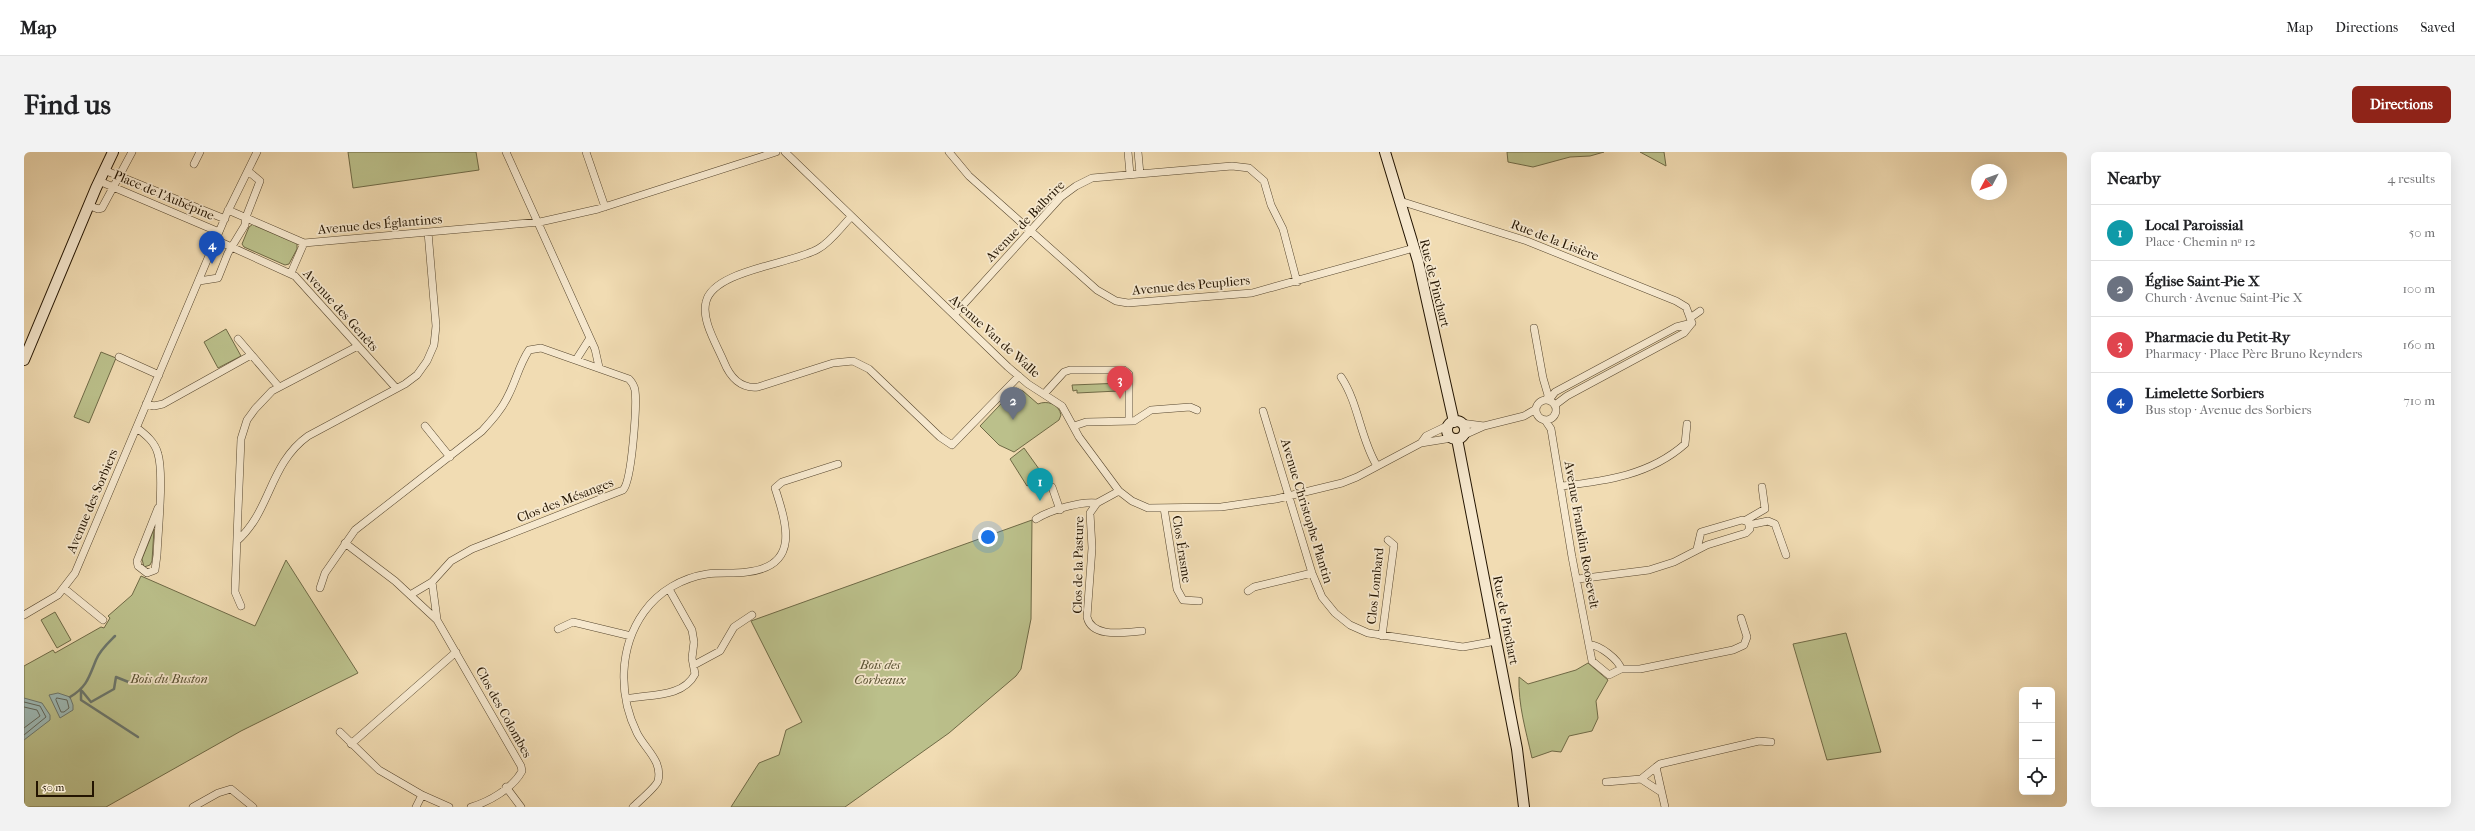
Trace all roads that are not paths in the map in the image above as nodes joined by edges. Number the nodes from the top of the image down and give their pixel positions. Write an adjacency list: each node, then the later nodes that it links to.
1 (113, 152): 14 (main road)
2 (132, 152): 18 (street)
3 (200, 152): 13 (street)
4 (506, 152): 28 (street)
5 (586, 152): 23 (street)
6 (776, 152): 23 (street, Avenue des Églantines)
7 (785, 152): 26 (street, Avenue Van de Walle)
8 (949, 152): 31 (street, Avenue des Peupliers)
9 (1128, 152): 16 (street)
10 (1138, 152): 17 (street)
11 (1385, 152): 21 (main road, Rue de Pinchart)
12 (254, 153): 15 (street, Avenue des Sorbiers)
13 (194, 164)
14 (104, 170): 18 (street, Place de l'Aubépine); 19 (main road)
15 (248, 171): 24 (street, Avenue des Sorbiers); 25 (street)
16 (1130, 174): 17 (street, Avenue de Balbrire); 31 (street, Avenue de Balbrire)
17 (1140, 174): 38 (street, Avenue de Balbrire)
18 (120, 176): 20 (street); 27 (street, Place de l'Aubépine)
19 (98, 181): 20 (street, Place de l'Aubépine); 22 (main road)
20 (114, 188): 22 (street); 29 (street, Place de l'Aubépine)
21 (1400, 201): 35 (main road, Rue de Pinchart); 41 (street, Rue de la Lisière)
22 (88, 205): 48 (main road)
23 (604, 207): 28 (street, Avenue des Églantines)
24 (228, 210): 25 (street, Avenue des Églantines); 27 (street, Avenue des Sorbiers)
25 (246, 217): 33 (street, Avenue des Églantines); 34 (street)
26 (851, 217): 40 (street, Avenue Van de Walle); 52 (street)
27 (225, 219): 29 (street, Avenue des Sorbiers)
28 (540, 222): 30 (street, Avenue des Églantines); 43 (street)
29 (220, 232): 32 (street, Avenue des Sorbiers)
30 (428, 232): 33 (street, Avenue des Églantines); 56 (street)
31 (1031, 232): 38 (street, Avenue des Peupliers); 40 (street, Avenue de Balbrire)
32 (216, 240): 34 (street, Avenue des Genêts); 37 (street, Avenue des Sorbiers)
33 (304, 243): 36 (street)
34 (231, 248): 36 (street, Avenue des Genêts); 37 (street)
35 (1414, 248): 38 (street, Avenue des Peupliers); 68 (main road, Rue de Pinchart)
36 (291, 273): 45 (street, Avenue des Genêts)
37 (199, 281): 51 (street, Avenue des Sorbiers)
38 (1297, 282)
39 (1700, 312): 41 (street)
40 (954, 315): 52 (street, Avenue Van de Walle)
41 (1691, 321): 57 (street); 61 (street)
42 (1534, 328): 54 (street)
43 (590, 338): 49 (street); 50 (street)
44 (238, 339): 46 (street)
45 (358, 346): 55 (street); 56 (street, Avenue des Genêts)
46 (251, 355): 55 (street); 60 (street)
47 (119, 357): 51 (street)
48 (24, 360)
49 (576, 360): 50 (street, Clos des Mésanges); 77 (street, Clos des Mésanges)
50 (599, 367): 98 (street, Clos des Mésanges)
51 (159, 375): 60 (street, Avenue des Sorbiers)
52 (1018, 376): 58 (street, Avenue Van de Walle)
53 (1341, 377): 79 (street)
54 (1544, 385): 57 (street); 59 (street)
55 (279, 387): 92 (street)
56 (396, 388): 92 (street)
57 (1555, 392): 59 (street)
58 (1044, 393): 66 (street); 71 (street, Avenue Van de Walle)
59 (1546, 400): 61 (street); 64 (street)
60 (146, 404): 73 (street, Avenue des Sorbiers)
61 (1555, 405): 65 (street, Avenue Franklin Roosevelt)
62 (1197, 410): 66 (street)
63 (1264, 411): 84 (street, Avenue Christophe Plantin)
64 (1537, 413): 67 (street); 72 (street)
65 (1554, 417): 67 (street); 74 (street, Avenue Franklin Roosevelt)
66 (1130, 420): 71 (street)
67 (1545, 420): 74 (street, Avenue Franklin Roosevelt)
68 (1455, 423): 72 (street); 75 (main road); 75 (main road); 76 (street, Avenue Van de Walle)
69 (1687, 424): 80 (street)
70 (425, 426): 77 (street)
71 (1074, 426): 83 (street, Avenue Van de Walle)
72 (1484, 426): 75 (street, Avenue Van de Walle)
73 (137, 428): 86 (street); 99 (street, Avenue des Sorbiers)
74 (1552, 429): 80 (street, Avenue Franklin Roosevelt)
75 (1458, 437): 76 (street, Avenue Van de Walle); 115 (main road, Rue de Pinchart)
76 (1421, 443): 79 (street, Avenue Van de Walle)
77 (450, 457): 93 (street, Clos des Mésanges)
78 (838, 464): 101 (street)
79 (1377, 466): 84 (street, Avenue Van de Walle)
80 (1562, 486): 97 (street, Avenue Franklin Roosevelt)
81 (1052, 487): 88 (street)
82 (1762, 487): 90 (street)
83 (1120, 491): 85 (street, Clos de la Pasture); 87 (street, Avenue Van de Walle)
84 (1289, 495): 87 (street, Avenue Van de Walle); 96 (street, Avenue Christophe Plantin)
85 (1097, 503): 88 (street); 112 (street, Clos de la Pasture)
86 (158, 508): 86 (street)
87 (1164, 508): 104 (street, Clos Érasme)
88 (1060, 510): 89 (street)
89 (1036, 519)
90 (1747, 522): 94 (street); 94 (street); 95 (street)
91 (1388, 540): 114 (street, Clos Lombard)
92 (237, 541): 105 (street)
93 (344, 543): 100 (street, Clos des Mésanges); 103 (street)
94 (1697, 549): 97 (street)
95 (1786, 555)
96 (1312, 573): 102 (street); 114 (street, Avenue Christophe Plantin)
97 (1578, 579): 116 (street, Avenue Franklin Roosevelt)
98 (432, 582): 103 (street, Clos des Mésanges); 110 (street)
99 (65, 588): 106 (street, Avenue des Sorbiers); 109 (street)
100 (320, 588)
101 (669, 588): 113 (street); 118 (street)
102 (1248, 592)
103 (410, 595): 110 (street)
104 (1199, 601)
105 (241, 606)
106 (24, 615)
107 (752, 615): 118 (street)
108 (1741, 618): 119 (street)
109 (103, 620)
110 (437, 620): 117 (street, Clos des Colombes)
111 (558, 629): 113 (street)
112 (1142, 631)
113 (631, 636): 120 (street)
114 (1382, 636): 115 (street, Avenue Christophe Plantin)
115 (1496, 640): 137 (main road, Rue de Pinchart)
116 (1589, 645): 119 (street); 119 (street, Avenue Franklin Roosevelt)
117 (456, 652): 123 (street); 127 (street, Clos des Colombes)
118 (694, 665): 120 (street)
119 (1621, 669)
120 (626, 699): 136 (street)
121 (340, 732): 123 (street)
122 (1771, 742): 124 (street)
123 (351, 744): 129 (street)
124 (1656, 767): 125 (street); 128 (street)
125 (1641, 779): 126 (street); 128 (street)
126 (1606, 782)
127 (506, 787): 134 (street, Clos des Colombes); 135 (street)
128 (1661, 792): 138 (street)
129 (422, 795): 132 (street); 133 (street)
130 (193, 807): 131 (street)
131 (253, 807)
132 (416, 807)
133 (449, 807)
134 (471, 807)
135 (521, 807)
136 (633, 807)
137 (1524, 807)
138 (1665, 807)

